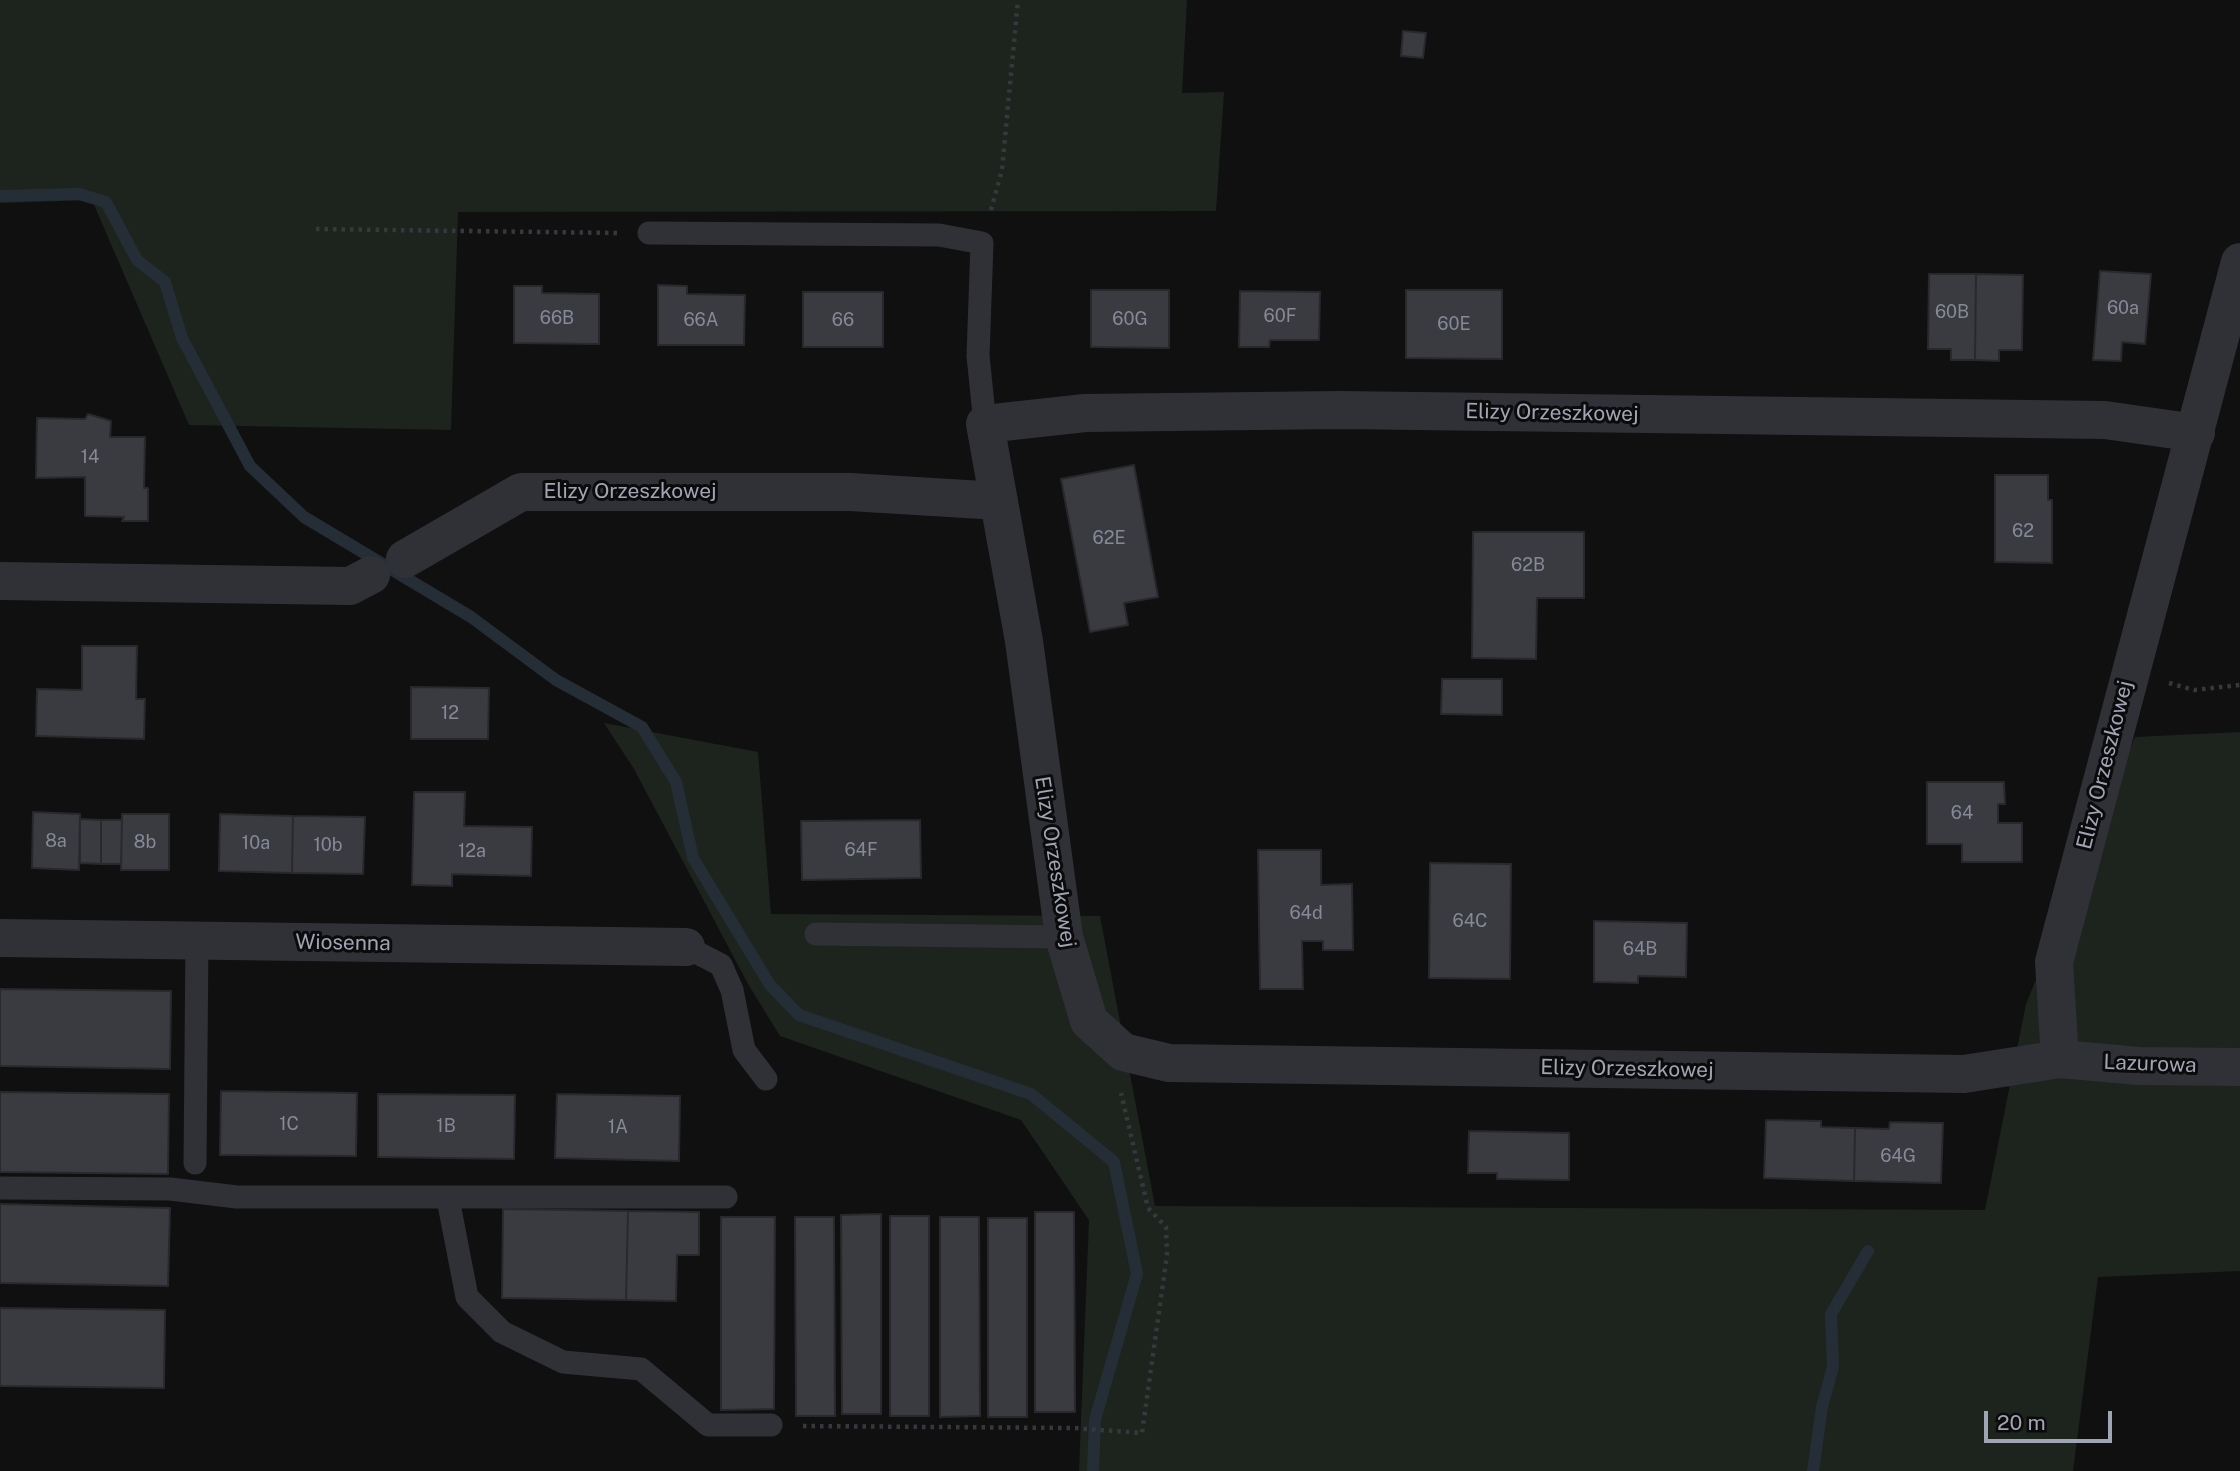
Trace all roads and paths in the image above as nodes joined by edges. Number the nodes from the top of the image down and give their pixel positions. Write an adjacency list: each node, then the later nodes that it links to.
1 (1018, 0): 4 (path)
2 (316, 229): 3 (path)
3 (649, 233): 4 (lane)
4 (982, 243): 6 (lane)
5 (2240, 262): 7 (street, Elizy Orzeszkowej)
6 (985, 424): 7 (street, Elizy Orzeszkowej); 8 (street, Elizy Orzeszkowej)
7 (2196, 433): 10 (street, Elizy Orzeszkowej)
8 (999, 501): 9 (street, Elizy Orzeszkowej); 13 (street, Elizy Orzeszkowej)
9 (0, 582)
10 (2129, 671): 11 (path); 18 (street, Elizy Orzeszkowej)
11 (2240, 685)
12 (816, 933): 13 (lane)
13 (1064, 937): 17 (street, Elizy Orzeszkowej)
14 (0, 938): 15 (street, Wiosenna)
15 (197, 942): 16 (street, Wiosenna); 21 (lane)
16 (686, 947): 20 (lane)
17 (1123, 1052): 18 (street, Elizy Orzeszkowej); 25 (path)
18 (2060, 1059): 19 (street, Lazurowa)
19 (2240, 1067)
20 (766, 1079)
21 (195, 1163)
22 (0, 1188): 24 (lane)
23 (726, 1197): 24 (lane)
24 (448, 1199): 25 (lane)
25 (771, 1425)

